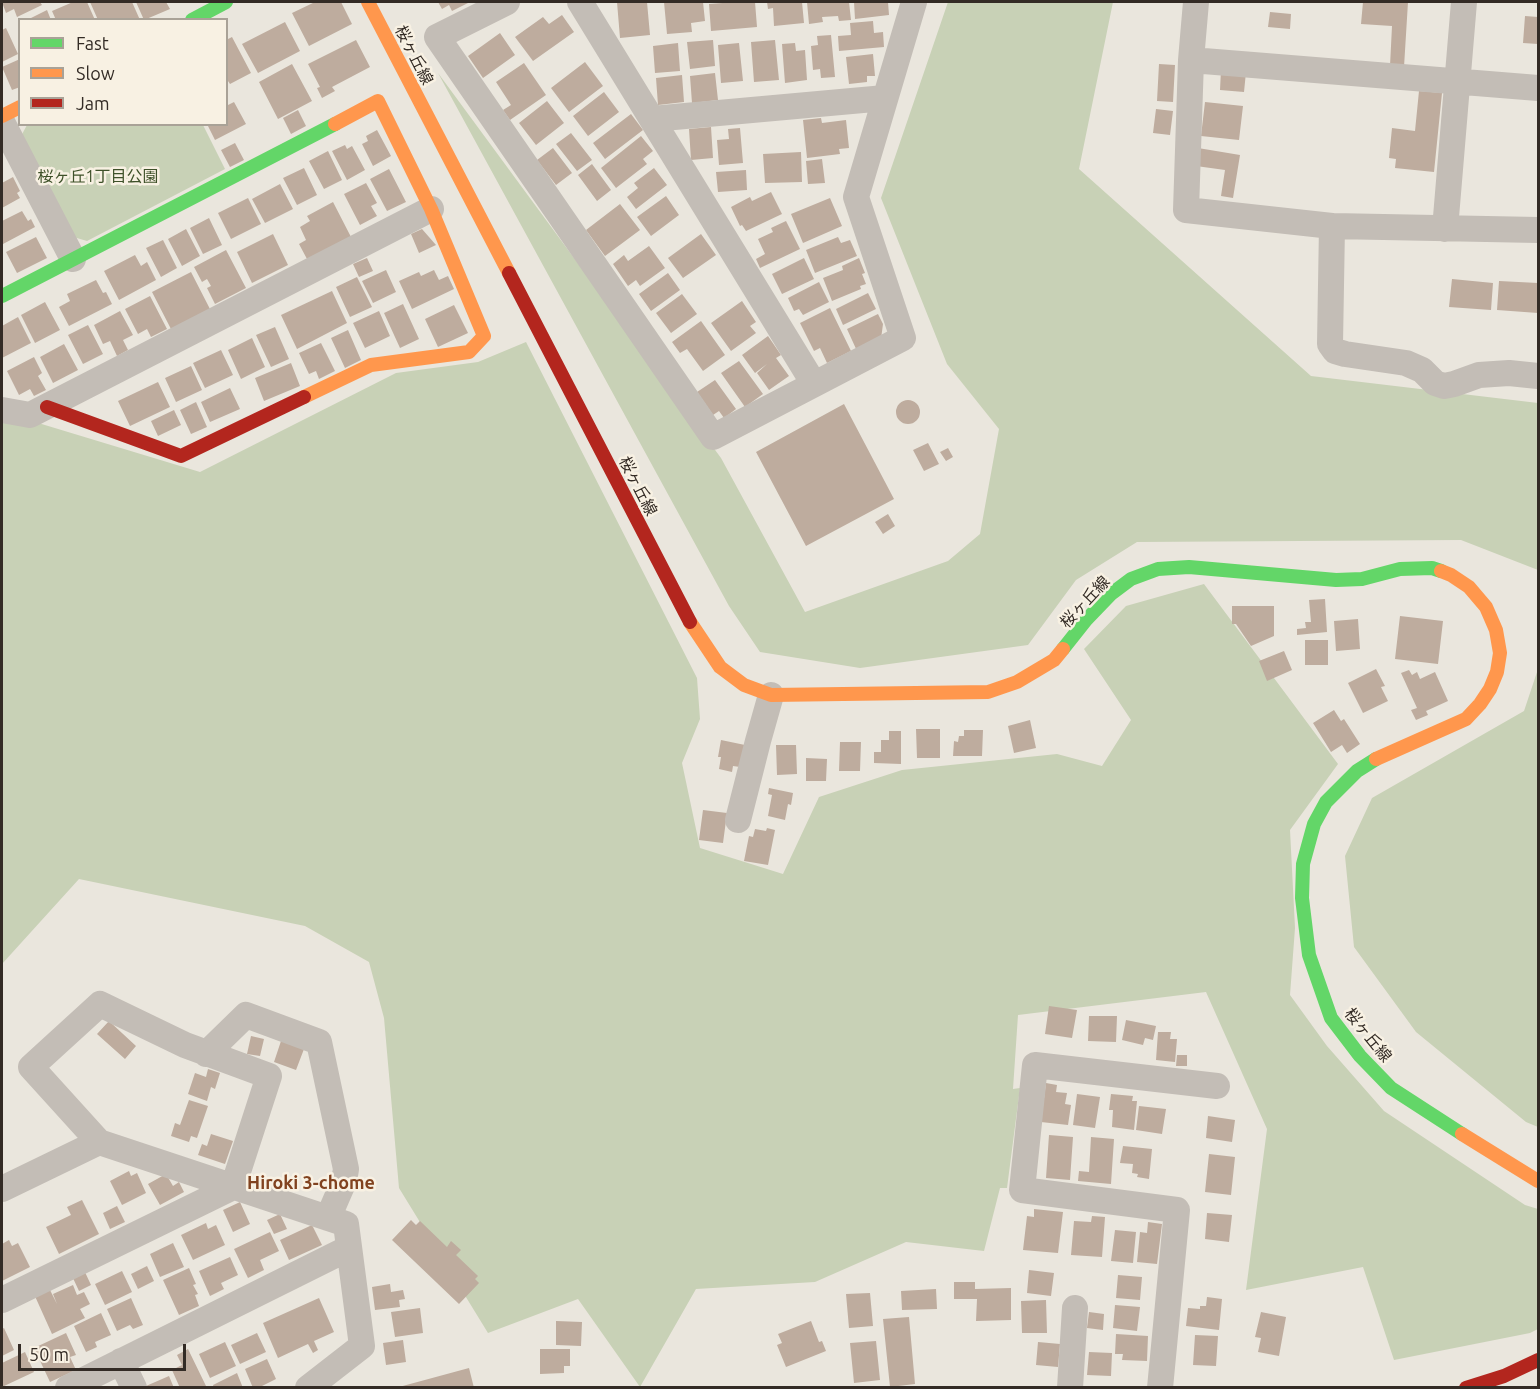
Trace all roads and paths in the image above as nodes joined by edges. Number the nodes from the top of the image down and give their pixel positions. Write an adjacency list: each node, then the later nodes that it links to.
1 (226, 2): 8 (street)
2 (368, 2): 27 (street, 桜ヶ丘線)
3 (507, 2): 24 (street)
4 (580, 2): 15 (street)
5 (914, 2): 12 (street)
6 (1196, 2): 9 (street)
7 (1464, 2): 10 (street)
8 (192, 13)
9 (1191, 60): 10 (street); 18 (street)
10 (1459, 82): 11 (street); 19 (street)
11 (1539, 88)
12 (885, 98): 15 (street); 24 (street)
13 (18, 108): 14 (street)
14 (2, 116)
15 (652, 118): 24 (street)
16 (2, 122): 21 (street)
17 (431, 210): 21 (street); 25 (street); 25 (street)
18 (1332, 226): 19 (street); 23 (street)
19 (1445, 229): 20 (street)
20 (1539, 230)
21 (73, 259): 22 (street)
22 (2, 296)
23 (1539, 376)
24 (814, 384)
25 (47, 406): 26 (street)
26 (2, 410)
27 (771, 695): 28 (street); 32 (street, 桜ヶ丘線)
28 (738, 820)
29 (206, 1054): 31 (street); 33 (street); 35 (street)
30 (1217, 1086): 45 (street)
31 (99, 1142): 33 (street); 34 (street)
32 (1539, 1180)
33 (233, 1187): 35 (street); 37 (street)
34 (2, 1189)
35 (328, 1218): 36 (street)
36 (349, 1248): 40 (street); 43 (street)
37 (2, 1300)
38 (1075, 1308): 44 (street)
39 (1539, 1359): 46 (street)
40 (122, 1361): 41 (street); 42 (street)
41 (68, 1388)
42 (134, 1388)
43 (308, 1388)
44 (1070, 1388)
45 (1160, 1388)
46 (1466, 1388)

